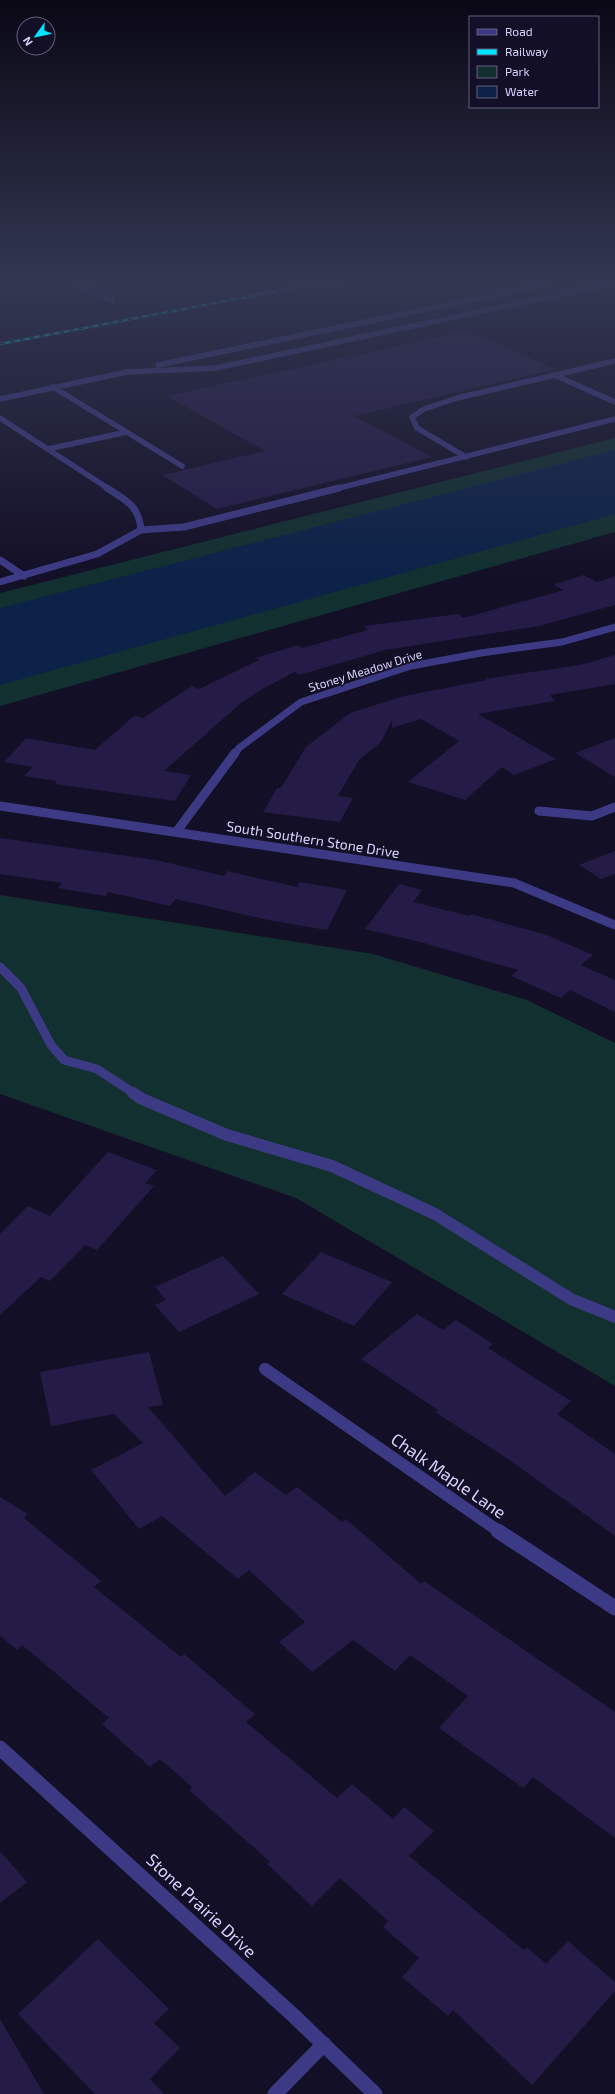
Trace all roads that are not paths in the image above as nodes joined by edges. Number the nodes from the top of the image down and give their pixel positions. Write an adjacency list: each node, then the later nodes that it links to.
1 (84, 381): 4 (street)
2 (530, 381): 11 (street)
3 (567, 381): 6 (street)
4 (53, 387): 5 (street); 9 (street)
5 (0, 399)
6 (615, 402)
7 (0, 418): 10 (street)
8 (615, 419): 11 (street)
9 (127, 432): 10 (street); 12 (street)
10 (48, 450): 13 (street)
11 (466, 457): 13 (street)
12 (182, 466)
13 (141, 530): 15 (street)
14 (0, 560): 15 (street)
15 (24, 576): 16 (street)
16 (0, 582)
17 (615, 627): 21 (street, Stoney Meadow Drive)
18 (0, 806): 21 (street, South Southern Stone Drive)
19 (615, 807): 20 (street)
20 (539, 811)
21 (177, 832): 22 (street, South Southern Stone Drive)
22 (615, 925)
23 (0, 967): 24 (street)
24 (615, 1317)
25 (265, 1369): 26 (street, Chalk Maple Lane)
26 (615, 1608)
27 (0, 1748): 28 (street, Stone Prairie Drive)
28 (324, 2044): 29 (street); 30 (street, Stone Prairie Drive)
29 (275, 2094)
30 (375, 2094)

